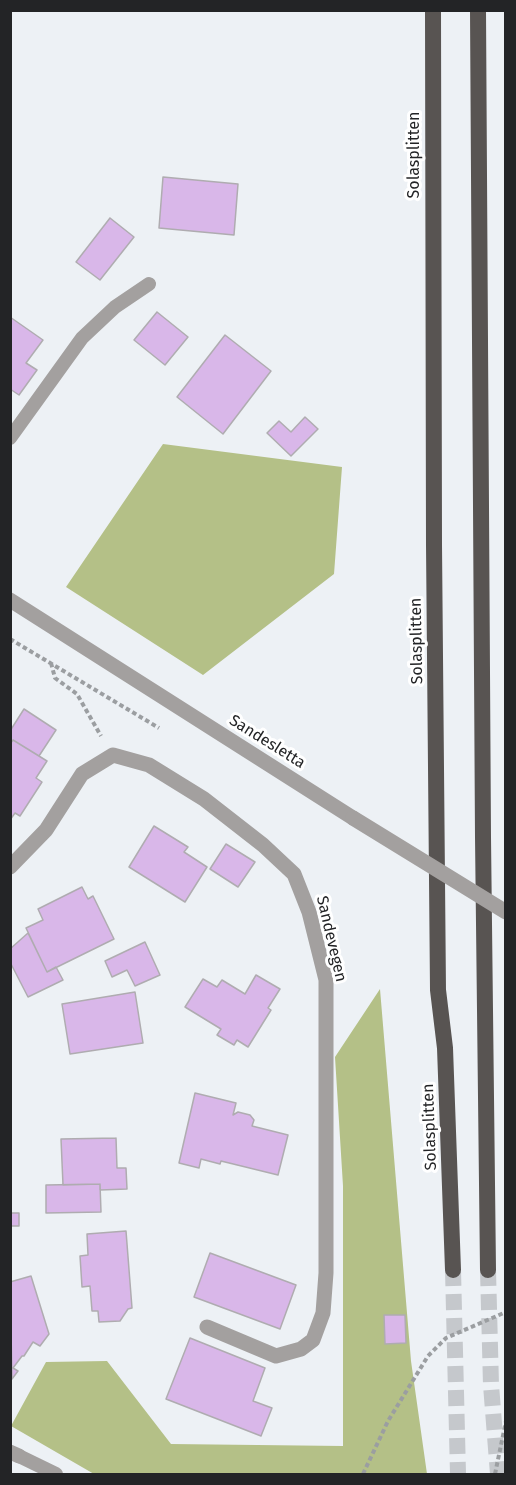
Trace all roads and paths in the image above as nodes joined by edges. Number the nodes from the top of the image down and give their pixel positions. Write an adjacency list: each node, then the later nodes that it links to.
1 (433, 10): 10 (highway, Solasplitten)
2 (478, 10): 11 (highway)
3 (149, 284): 4 (lane)
4 (10, 438)
5 (10, 600): 9 (street, Sandesletta, bridge)
6 (51, 662): 7 (path)
7 (113, 755): 8 (street); 13 (street, Sandevegen)
8 (10, 867)
9 (506, 912)
10 (453, 1270)
11 (488, 1270)
12 (506, 1312): 17 (path)
13 (207, 1328)
14 (506, 1421): 18 (path)
15 (15, 1454): 16 (lane)
16 (56, 1474)
17 (363, 1474)
18 (495, 1474)

